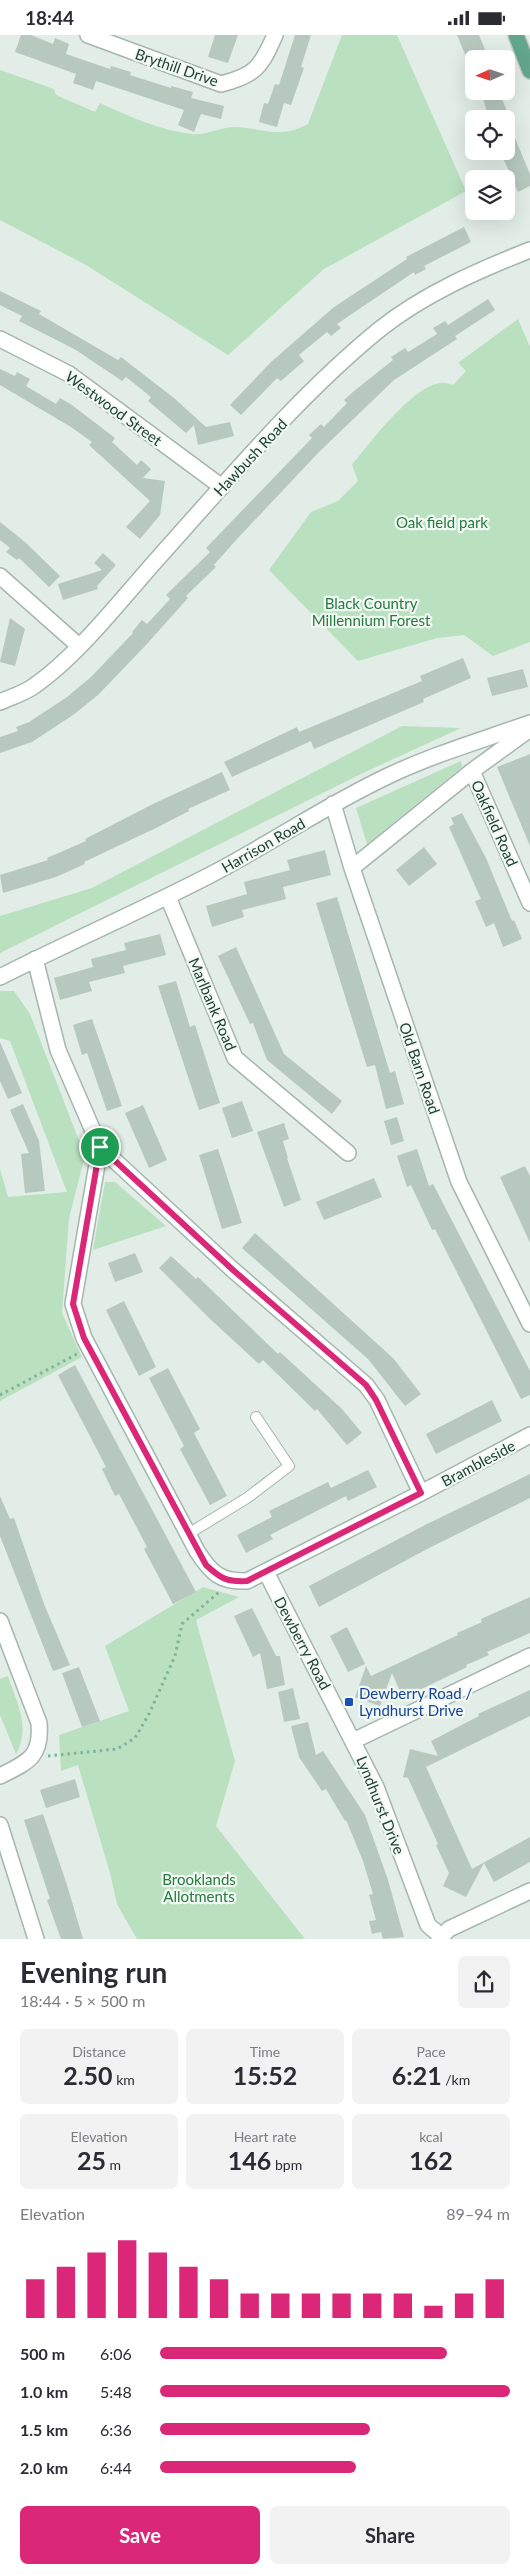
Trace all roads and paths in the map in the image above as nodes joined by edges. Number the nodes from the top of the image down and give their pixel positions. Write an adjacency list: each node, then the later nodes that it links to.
1 (88, 35): 2 (street, Brythill Drive)
2 (275, 35)
3 (516, 35): 4 (main road)
4 (530, 71)
5 (530, 250): 7 (street, Hawbush Road)
6 (0, 339): 7 (street, Westwood Street)
7 (222, 487): 9 (street, Hawbush Road)
8 (0, 576): 9 (street)
9 (78, 646): 10 (street, Hawbush Road)
10 (0, 701)
11 (530, 723): 14 (street, Harrison Road)
12 (530, 729): 13 (street)
13 (472, 771): 15 (street); 17 (street, Oakfield Road)
14 (333, 803): 15 (street, Old Barn Road); 16 (street, Harrison Road)
15 (352, 868): 22 (street, Old Barn Road)
16 (168, 897): 18 (street, Harrison Road); 21 (street, Marlbank Road)
17 (530, 903)
18 (35, 959): 19 (street, Harrison Road); 20 (street)
19 (0, 977)
20 (100, 1147): 23 (street); 27 (street)
21 (348, 1153)
22 (530, 1324)
23 (89, 1347): 24 (path); 28 (street)
24 (0, 1395)
25 (256, 1417): 28 (lane)
26 (530, 1435): 27 (street, Brambleside)
27 (421, 1493): 29 (street, Brambleside)
28 (188, 1534): 30 (street)
29 (266, 1572): 30 (street, Brambleside); 33 (street, Dewberry Road)
30 (231, 1581): 34 (path)
31 (0, 1621): 34 (street)
32 (530, 1656): 33 (street, Lyndhurst Drive)
33 (353, 1741): 38 (street, Lyndhurst Drive)
34 (32, 1758): 35 (street)
35 (0, 1776)
36 (0, 1825): 39 (street)
37 (530, 1891): 38 (street)
38 (440, 1937)
39 (36, 1939)

